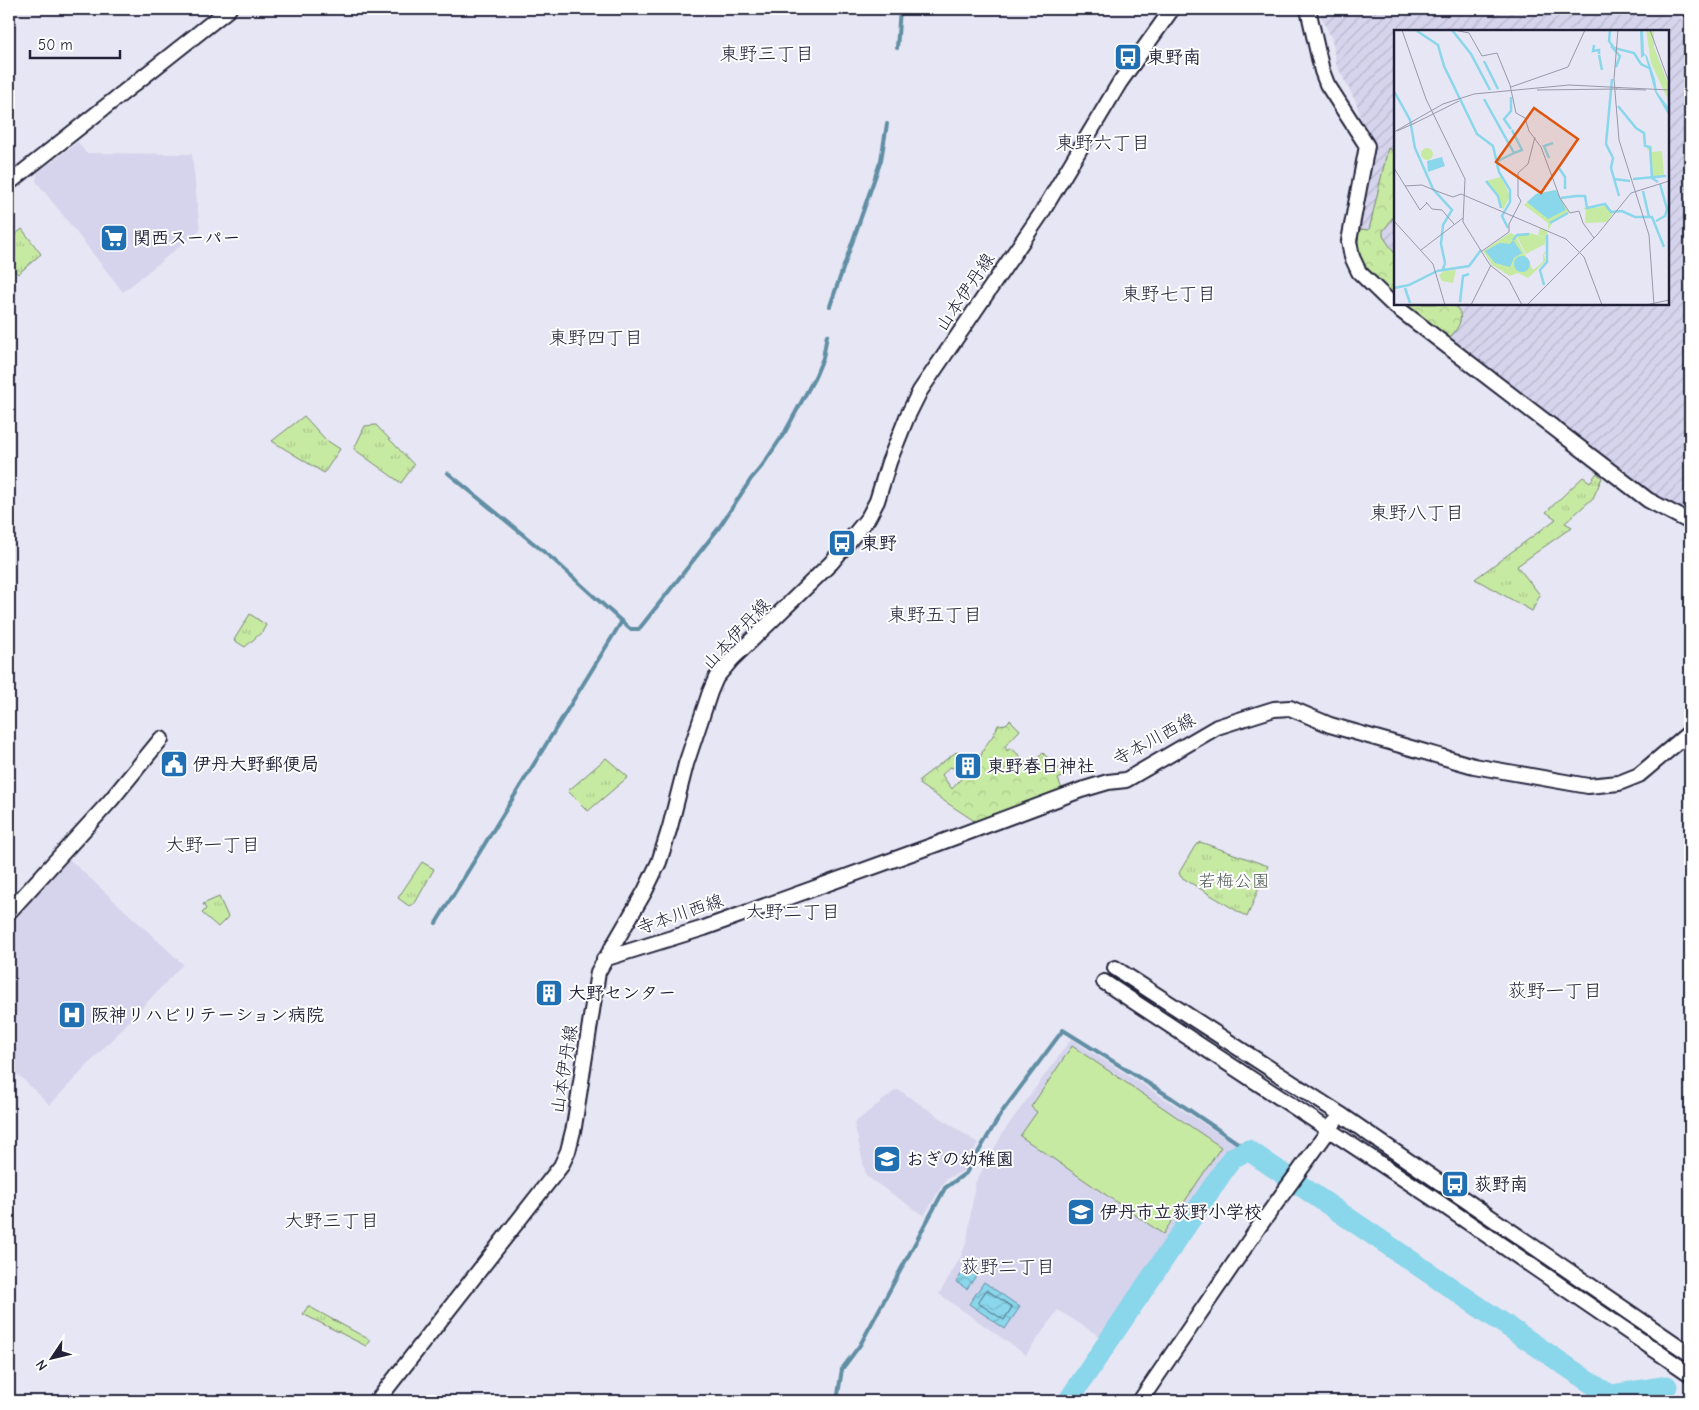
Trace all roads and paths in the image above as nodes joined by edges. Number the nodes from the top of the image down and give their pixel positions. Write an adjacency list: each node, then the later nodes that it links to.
1 (230, 9): 4 (street)
2 (1172, 9): 9 (street, 山本伊丹線)
3 (1308, 9): 5 (street)
4 (9, 183)
5 (1690, 522)
6 (1690, 732): 9 (street, 寺本川西線)
7 (161, 739): 8 (street)
8 (9, 912)
9 (604, 959): 16 (street, 山本伊丹線)
10 (1115, 968): 12 (street)
11 (1104, 982): 13 (street)
12 (1340, 1114): 13 (street); 14 (street)
13 (1329, 1129): 15 (street); 17 (street)
14 (1690, 1354)
15 (1690, 1374)
16 (377, 1401)
17 (1140, 1401)

